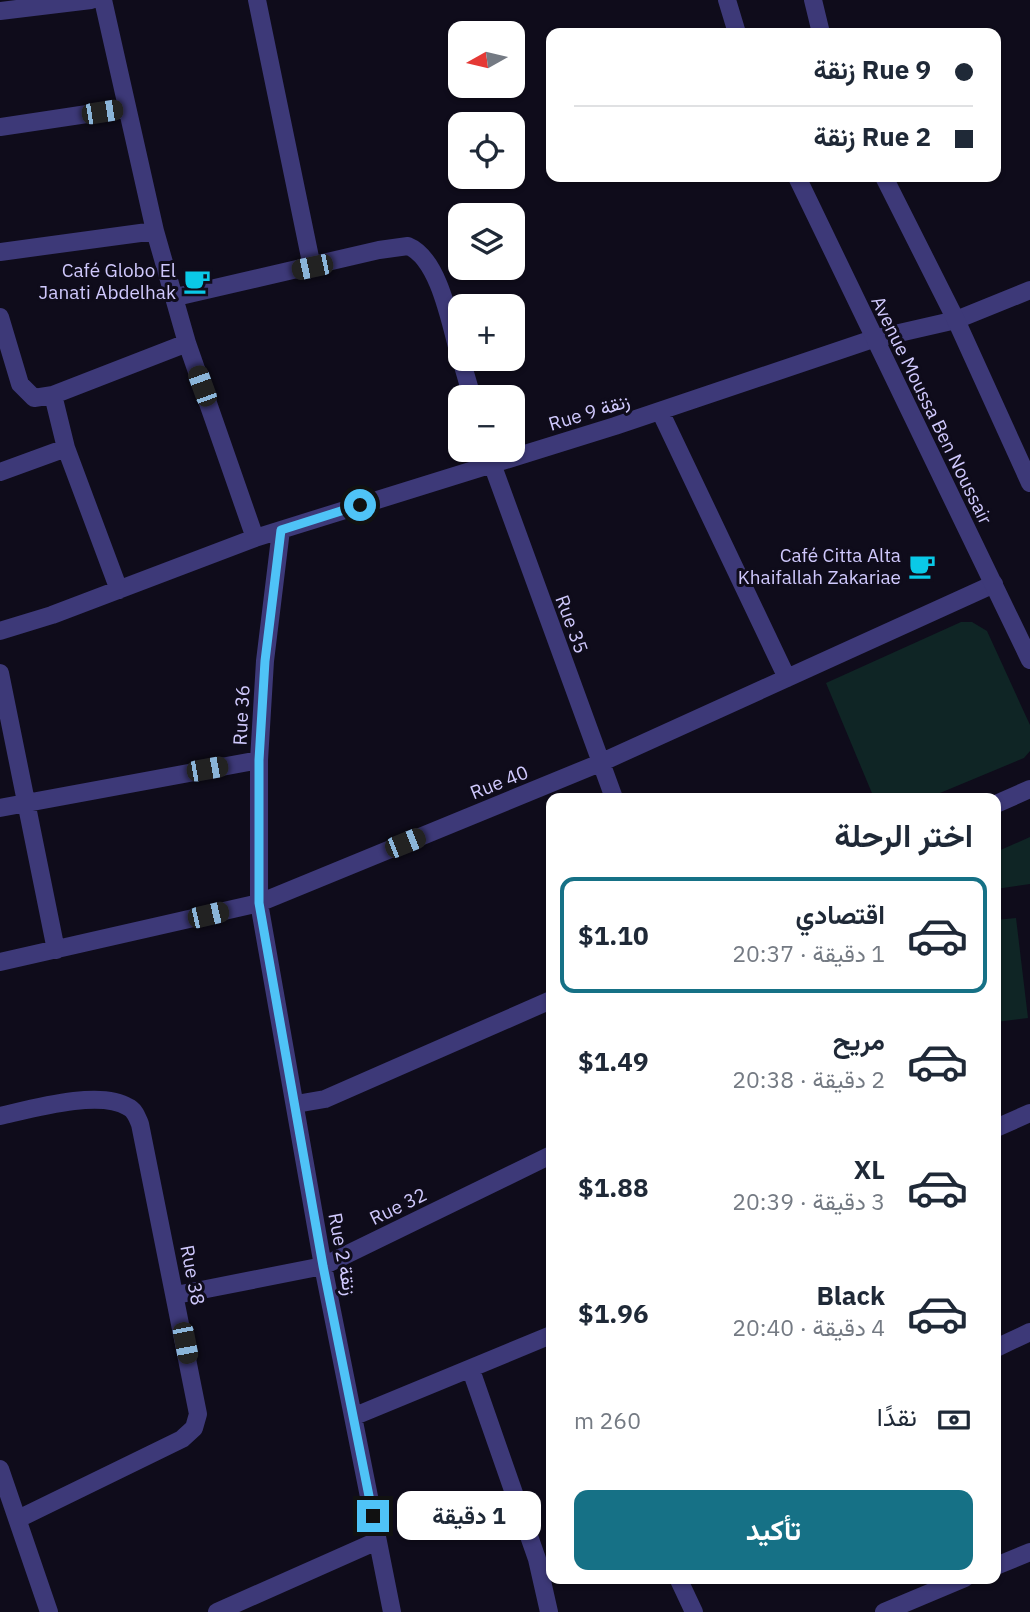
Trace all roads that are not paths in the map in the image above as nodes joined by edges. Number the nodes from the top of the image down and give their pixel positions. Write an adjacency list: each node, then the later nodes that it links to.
1 (91, 0): 6 (street)
2 (103, 0): 9 (street)
3 (257, 0): 15 (street)
4 (727, 0): 7 (street)
5 (813, 0): 8 (street)
6 (0, 11)
7 (735, 28)
8 (820, 28)
9 (127, 108): 10 (street); 13 (street)
10 (0, 127)
11 (799, 182): 21 (street, Avenue Moussa Ben Noussair)
12 (887, 182): 20 (street)
13 (155, 231): 14 (street); 17 (street)
14 (0, 252)
15 (312, 267): 17 (street); 18 (street)
16 (1030, 289): 20 (street, Rue 9 زنقة)
17 (176, 298): 22 (street)
18 (448, 316)
19 (0, 317): 23 (street)
20 (956, 320): 21 (street, Rue 9 زنقة); 30 (street)
21 (873, 339): 24 (street, Rue 9 زنقة); 33 (street, Avenue Moussa Ben Noussair)
22 (187, 343): 23 (street); 32 (street)
23 (53, 395): 26 (street)
24 (660, 411): 25 (street, Rue 9 زنقة); 38 (street)
25 (525, 447)
26 (66, 448): 29 (street); 34 (street)
27 (475, 462): 31 (street, Rue 9 زنقة)
28 (491, 462): 40 (street, Rue 35)
29 (0, 472)
30 (1030, 483)
31 (281, 530): 32 (street, Rue 9 زنقة); 39 (street, Rue 36)
32 (255, 538): 34 (street, Rue 9 زنقة)
33 (994, 584): 36 (street, Avenue Moussa Ben Noussair); 38 (street, Rue 40)
34 (119, 590): 35 (street, Rue 9 زنقة)
35 (0, 631)
36 (1030, 660)
37 (0, 673): 43 (street)
38 (786, 678): 40 (street, Rue 40)
39 (259, 760): 43 (street); 46 (street, Rue 36)
40 (600, 763): 42 (street, Rue 35); 46 (street, Rue 40)
41 (1030, 789): 44 (street)
42 (612, 793)
43 (26, 802): 45 (street); 47 (street)
44 (1001, 802)
45 (0, 808)
46 (259, 903): 47 (street, Rue 40); 50 (street, Rue 2 زنقة)
47 (56, 950): 48 (street, Rue 40)
48 (0, 962)
49 (546, 1002): 50 (street)
50 (296, 1104): 55 (street, Rue 2 زنقة)
51 (1030, 1113): 53 (street)
52 (0, 1116): 56 (street, Rue 38)
53 (1001, 1127)
54 (546, 1157): 55 (street, Rue 32)
55 (323, 1266): 56 (street, Rue 32); 61 (street, Rue 2 زنقة)
56 (176, 1295): 63 (street, Rue 38)
57 (1030, 1332): 59 (street)
58 (546, 1337): 60 (street)
59 (1001, 1346)
60 (471, 1370): 61 (street); 66 (street)
61 (355, 1416): 64 (street, Rue 2 زنقة)
62 (0, 1469): 63 (street)
63 (18, 1520): 73 (street)
64 (377, 1541): 72 (street); 74 (street, Rue 2 زنقة)
65 (1030, 1552): 67 (street)
66 (544, 1556): 68 (street)
67 (1001, 1564)
68 (546, 1578)
69 (546, 1584): 75 (street)
70 (681, 1584): 76 (street)
71 (951, 1584): 77 (street)
72 (220, 1611)
73 (49, 1612)
74 (392, 1612)
75 (549, 1612)
76 (694, 1612)
77 (884, 1612)

